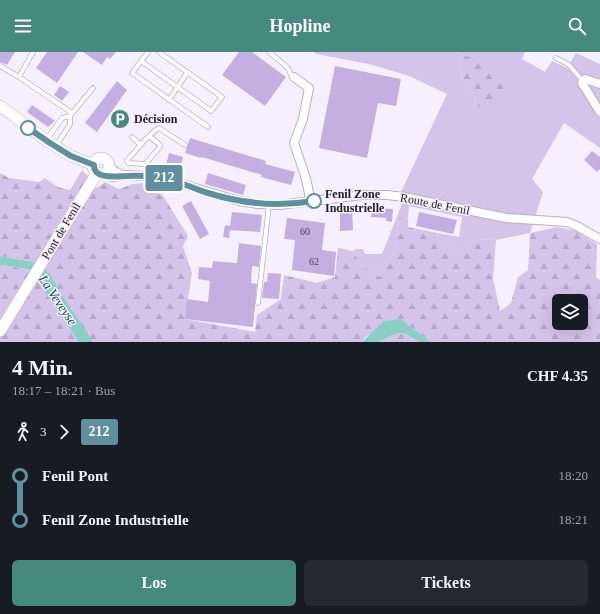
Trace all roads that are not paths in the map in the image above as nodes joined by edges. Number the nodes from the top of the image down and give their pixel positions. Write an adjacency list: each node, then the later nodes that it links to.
1 (34, 52): 9 (lane)
2 (148, 52): 6 (lane)
3 (159, 52): 8 (lane)
4 (268, 52): 10 (lane)
5 (556, 58): 11 (lane)
6 (141, 61): 13 (lane); 15 (lane)
7 (0, 66): 9 (lane)
8 (187, 73): 13 (lane); 13 (lane)
9 (19, 77): 18 (lane)
10 (294, 77): 26 (street)
11 (584, 81): 12 (street); 17 (street)
12 (600, 84)
13 (178, 87): 15 (lane)
14 (92, 88): 18 (lane)
15 (169, 100): 19 (lane)
16 (0, 106): 22 (street, Route de Fenil)
17 (600, 112)
18 (71, 114): 22 (lane); 22 (lane)
19 (208, 127)
20 (149, 136): 23 (lane); 23 (lane); 24 (lane)
21 (132, 137): 23 (lane)
22 (51, 143): 25 (street, Route de Fenil)
23 (141, 145)
24 (185, 145)
25 (100, 169): 27 (street, Route de Fenil); 30 (street, Pont de Fenil)
26 (310, 202): 27 (street, Route de Fenil); 28 (street, Route de Fenil)
27 (269, 204): 29 (lane)
28 (600, 239)
29 (258, 303)
30 (0, 331)

